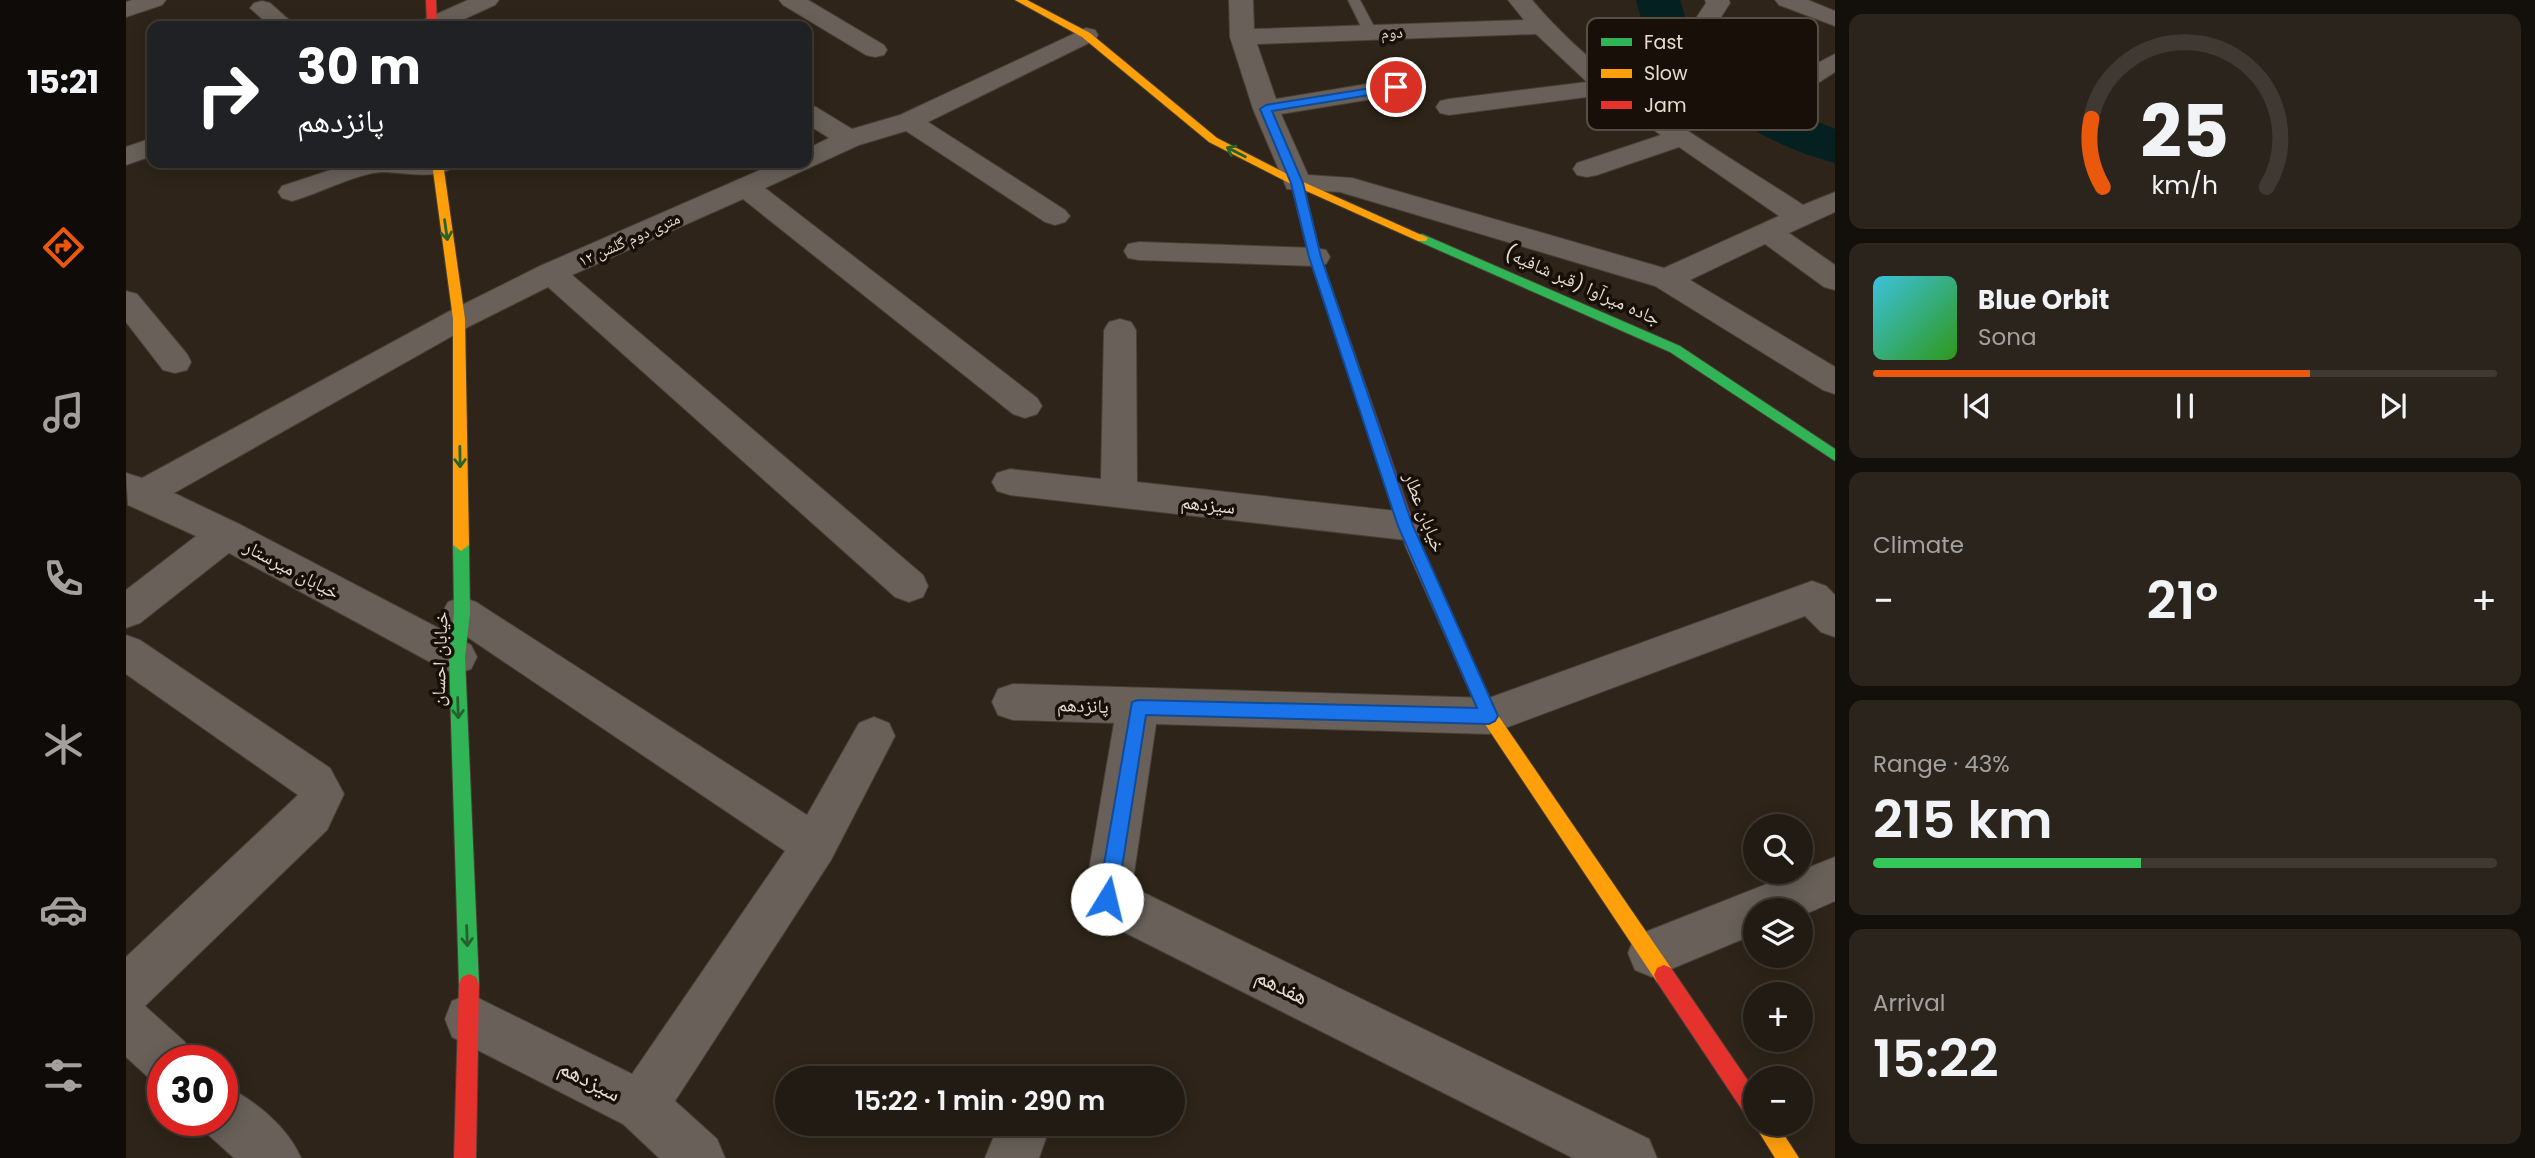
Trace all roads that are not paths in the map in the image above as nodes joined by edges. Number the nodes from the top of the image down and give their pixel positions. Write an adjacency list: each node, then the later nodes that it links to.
1 (154, 0): 12 (street)
2 (431, 0): 16 (street)
3 (487, 0): 17 (street)
4 (791, 0): 22 (street)
5 (1241, 0): 21 (street)
6 (1354, 0): 19 (lane)
7 (1520, 0): 18 (street)
8 (1717, 0): 13 (street)
9 (1787, 0): 14 (street)
10 (1030, 2): 20 (street)
11 (261, 8): 15 (street)
12 (126, 10)
13 (1708, 18)
14 (1835, 19)
15 (278, 21)
16 (432, 21)
17 (443, 21)
18 (1542, 27): 19 (street, دوم); 23 (street)
19 (1370, 32): 21 (street, دوم)
20 (1086, 35): 29 (street); 38 (street, one-way to 20)
21 (1242, 37): 27 (street)
22 (875, 50)
23 (1587, 69)
24 (1396, 87): 27 (street)
25 (1587, 90): 26 (street)
26 (1449, 107)
27 (1266, 109): 38 (street)
28 (812, 116): 32 (street)
29 (909, 121): 32 (street); 42 (street)
30 (1672, 130): 31 (street)
31 (1682, 137): 37 (street); 43 (street)
32 (849, 139): 33 (street)
33 (812, 157)
34 (364, 168): 40 (street)
35 (440, 168): 51 (street, خیابان احسان, one-way to 51)
36 (789, 168): 39 (street, ۱۲ متری دوم گلشن)
37 (1587, 169)
38 (1297, 183): 46 (street, خیابان عطار); 48 (street); 56 (street, جاده میرآوا (قبر شافیه))
39 (747, 188): 47 (street, ۱۲ متری دوم گلشن); 55 (street)
40 (292, 192)
41 (1835, 201): 43 (street)
42 (1055, 216)
43 (1801, 217): 44 (street)
44 (1769, 233): 48 (street); 49 (street)
45 (1139, 251): 46 (street)
46 (1315, 257): 60 (street, خیابان عطار)
47 (551, 273): 51 (street, ۱۲ متری دوم گلشن); 62 (street)
48 (1666, 279): 54 (street)
49 (1835, 280)
50 (126, 301): 53 (street)
51 (459, 318): 58 (street, ۱۲ متری دوم گلشن); 64 (street, خیابان احسان, one-way to 64)
52 (1120, 330): 59 (street)
53 (175, 362)
54 (1835, 382)
55 (1025, 406)
56 (1835, 456)
57 (1010, 482): 59 (street, سیزدهم)
58 (134, 490): 61 (street, خیابان میرستار)
59 (1119, 494): 60 (street, سیزدهم)
60 (1405, 526): 70 (street, خیابان عطار)
61 (226, 534): 63 (street); 67 (street, خیابان میرستار)
62 (909, 586)
63 (126, 612)
64 (462, 613): 67 (street, خیابان احسان); 72 (street)
65 (1835, 621): 70 (street)
66 (126, 652): 77 (street)
67 (457, 657): 78 (street, خیابان احسان, one-way to 78)
68 (1013, 702): 69 (street, پانزدهم)
69 (1138, 708): 70 (street, پانزدهم); 90 (street, هفدهم)
70 (1489, 716): 76 (street, خیابان عطار)
71 (874, 736): 72 (street)
72 (815, 845): 82 (street)
73 (1835, 879): 74 (street)
74 (1789, 898)
75 (1743, 917): 76 (street)
76 (1652, 953): 81 (street, خیابان عطار)
77 (126, 990)
78 (470, 1019): 82 (street, سیزدهم); 87 (street, خیابان احسان)
79 (126, 1023): 80 (street)
80 (150, 1045)
81 (1743, 1091)
82 (641, 1106): 88 (street, سیزدهم)
83 (238, 1125): 86 (street)
84 (1020, 1136): 89 (street)
85 (1773, 1136): 91 (street)
86 (274, 1158)
87 (465, 1158)
88 (698, 1158)
89 (1012, 1158)
90 (1630, 1158)
91 (1788, 1158)

